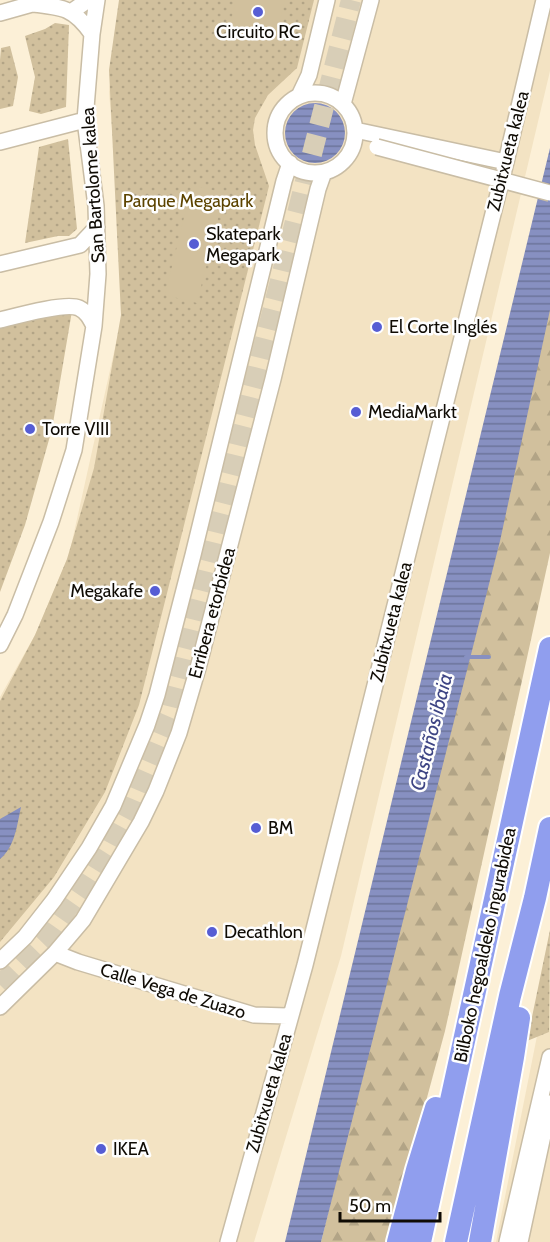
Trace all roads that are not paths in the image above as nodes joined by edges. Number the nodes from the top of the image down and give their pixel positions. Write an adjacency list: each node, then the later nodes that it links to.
1 (88, 0): 7 (street)
2 (97, 0): 9 (street, San Bartolome kalea)
3 (327, 0): 10 (street)
4 (371, 0): 11 (street)
5 (544, 0): 15 (street, Zubitxueta kalea)
6 (31, 2): 7 (street); 8 (street)
7 (72, 12): 9 (street)
8 (0, 13)
9 (92, 34): 12 (street, San Bartolome kalea)
10 (299, 96): 11 (street); 16 (street)
11 (343, 104): 13 (street)
12 (85, 120): 14 (street); 19 (street, San Bartolome kalea)
13 (354, 137): 15 (street); 17 (street); 18 (street, bridge)
14 (0, 142)
15 (506, 162): 31 (street, Zubitxueta kalea)
16 (290, 164): 17 (street); 29 (street, Erribera etorbidea)
17 (324, 172): 27 (street, Erribera etorbidea)
18 (550, 193)
19 (97, 227): 20 (street); 22 (street, San Bartolome kalea)
20 (0, 264)
21 (0, 320): 22 (street)
22 (94, 326): 23 (street, San Bartolome kalea)
23 (0, 645)
24 (550, 648): 28 (highway, Bilboko hegoaldeko ingurabidea)
25 (550, 828): 26 (highway, Bilboko hegoaldeko ingurabidea)
26 (535, 898): 37 (highway, Bilboko hegoaldeko ingurabidea); 38 (highway)
27 (55, 953): 30 (street, Erribera etorbidea); 31 (street, Calle Vega de Zuazo)
28 (482, 955): 35 (highway); 36 (highway, Bilboko hegoaldeko ingurabidea)
29 (0, 961)
30 (0, 1007)
31 (292, 1012): 34 (street, Zubitxueta kalea)
32 (550, 1057): 39 (street)
33 (550, 1103): 40 (street)
34 (228, 1242)
35 (398, 1242)
36 (420, 1242)
37 (456, 1242)
38 (480, 1242)
39 (507, 1242)
40 (520, 1242)

